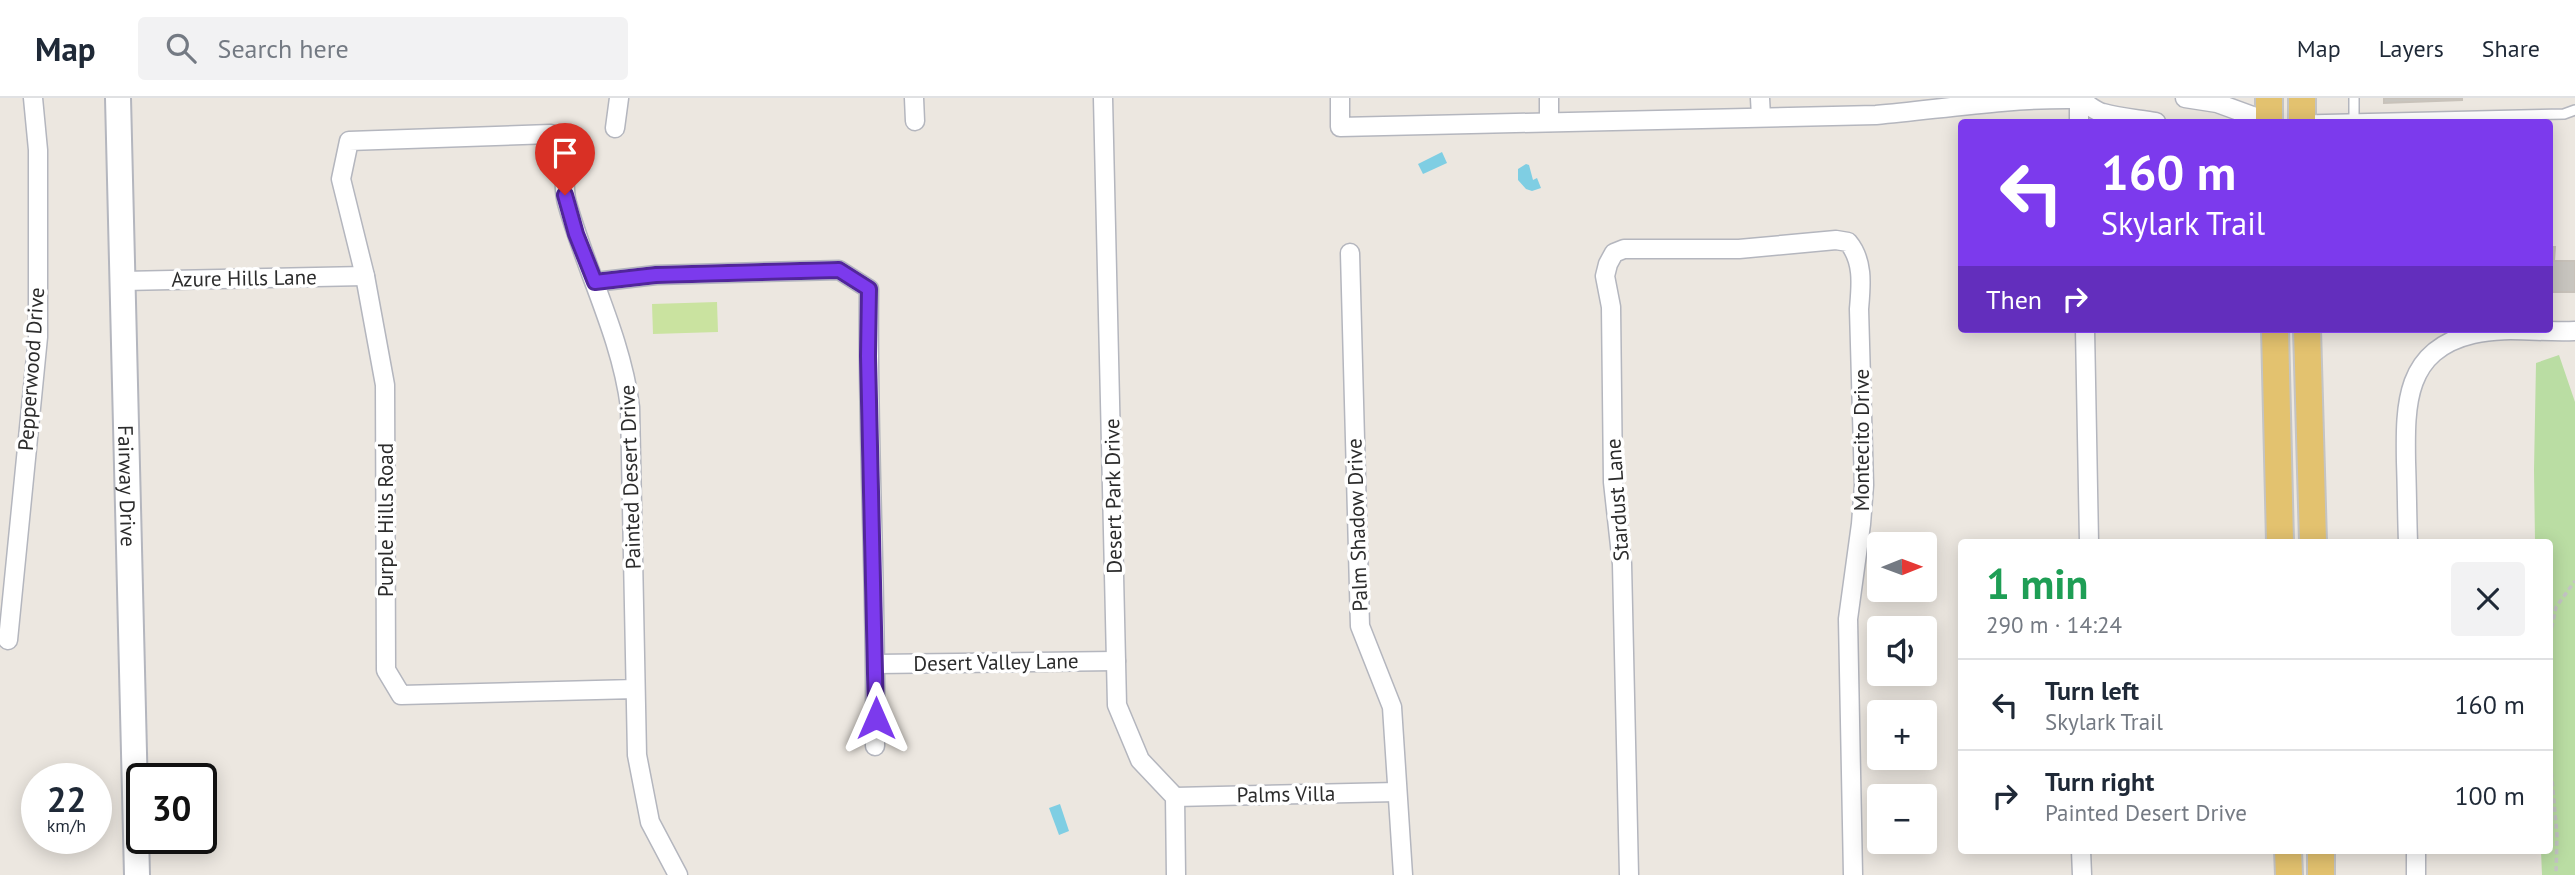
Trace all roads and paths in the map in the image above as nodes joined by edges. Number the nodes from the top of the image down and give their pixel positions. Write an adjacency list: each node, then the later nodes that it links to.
1 (33, 98): 45 (street, Pepperwood Drive)
2 (118, 98): 31 (street, Fairway Drive)
3 (619, 98): 26 (street)
4 (915, 98): 24 (street)
5 (1103, 98): 46 (street, Desert Park Drive)
6 (1340, 98): 25 (street)
7 (1549, 98): 25 (street)
8 (1760, 98): 16 (street)
9 (2080, 98): 13 (street); 17 (street); 18 (street)
10 (2185, 98): 19 (street)
11 (2269, 98): 20 (main road)
12 (2354, 98): 22 (lane)
13 (1973, 100): 16 (street)
14 (2575, 110): 23 (lane)
15 (2302, 114): 21 (street); 22 (lane)
16 (1761, 117): 25 (street)
17 (2079, 119)
18 (2137, 119)
19 (2261, 119)
20 (2269, 119)
21 (2281, 119)
22 (2354, 119)
23 (2542, 119)
24 (915, 121)
25 (1549, 122)
26 (615, 128)
27 (377, 138): 30 (street, Purple Hills Road); 32 (street, Painted Desert Drive)
28 (1739, 249): 61 (street, Stardust Lane); 62 (street, Montecito Drive)
29 (1349, 253): 51 (street, Palm Shadow Drive)
30 (365, 276): 31 (street, Azure Hills Lane); 48 (street, Purple Hills Road)
31 (123, 281): 57 (street, Fairway Drive)
32 (595, 282): 47 (street); 48 (street, Painted Desert Drive)
33 (2553, 331): 34 (street)
34 (2575, 331)
35 (2085, 333): 39 (street)
36 (2275, 333): 40 (main road)
37 (2307, 333): 41 (main road)
38 (2476, 333): 42 (street)
39 (2089, 539)
40 (2280, 539)
41 (2313, 539)
42 (2408, 539)
43 (2575, 581): 44 (path)
44 (2553, 622)
45 (8, 640)
46 (1116, 661): 47 (street, Desert Valley Lane); 52 (street, Desert Park Drive)
47 (876, 664): 49 (street)
48 (635, 690): 58 (street, Painted Desert Drive)
49 (875, 746)
50 (2553, 790): 67 (path)
51 (1397, 792): 52 (street, Palms Villa); 60 (street, Palm Shadow Drive)
52 (1175, 797): 59 (street)
53 (2081, 854): 63 (street)
54 (2288, 854): 64 (main road)
55 (2320, 854): 65 (main road)
56 (2416, 854): 66 (street)
57 (136, 875)
58 (678, 875)
59 (1176, 875)
60 (1403, 875)
61 (1629, 875)
62 (1853, 875)
63 (2082, 875)
64 (2289, 875)
65 (2321, 875)
66 (2416, 875)
67 (2556, 875)

